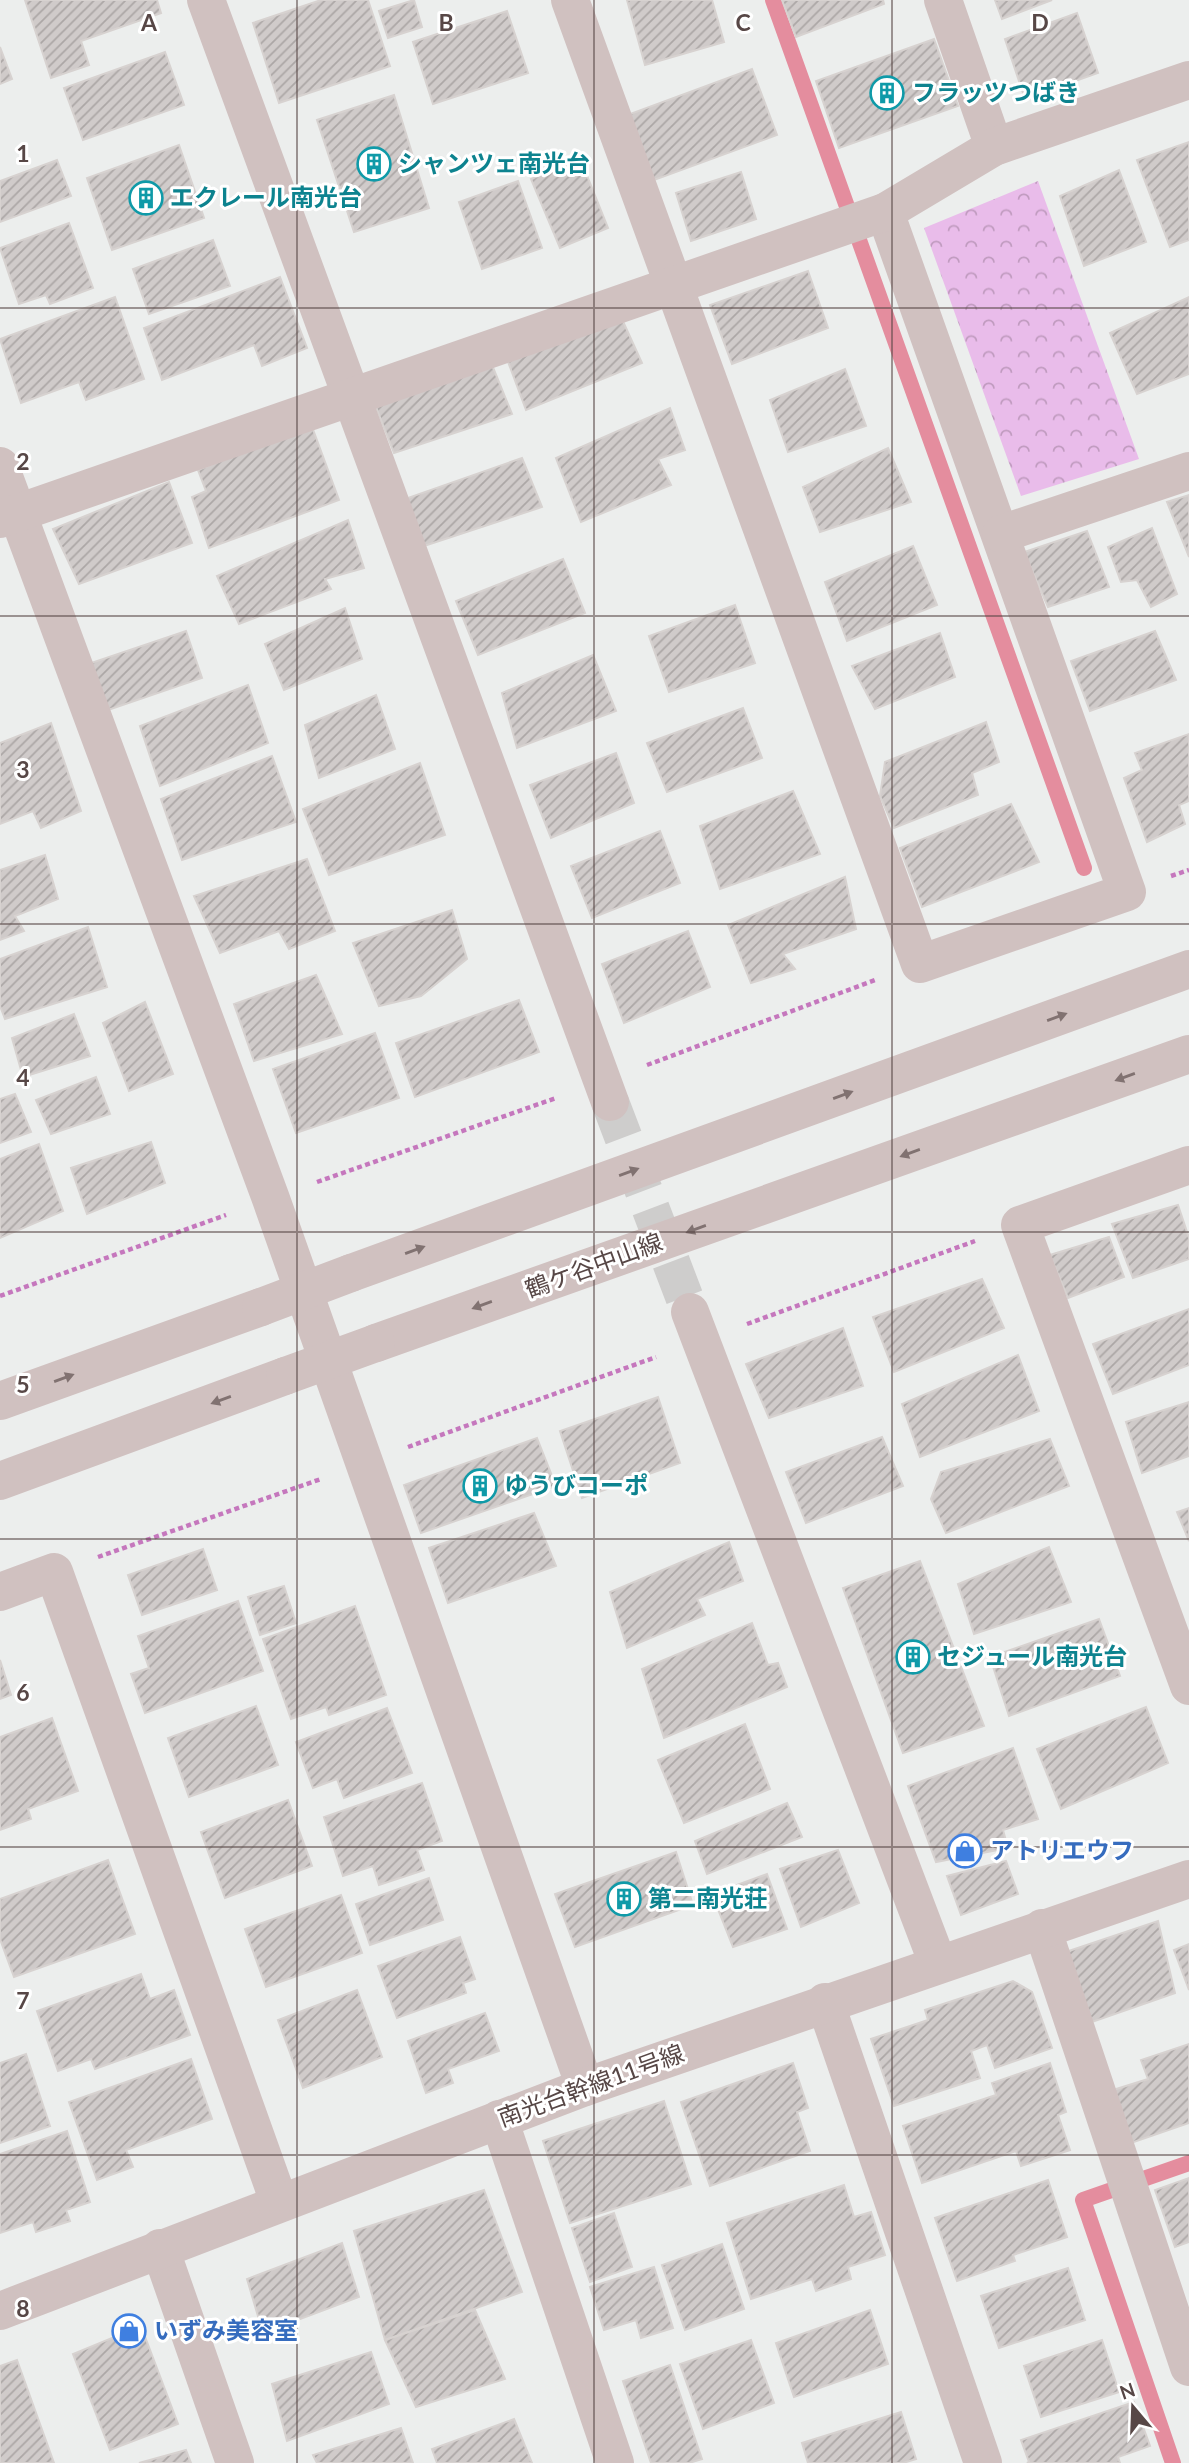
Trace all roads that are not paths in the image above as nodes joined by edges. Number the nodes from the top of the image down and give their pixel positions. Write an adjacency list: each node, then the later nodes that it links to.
1 (206, 0): 8 (street)
2 (570, 0): 7 (street)
3 (943, 0): 5 (street)
4 (1189, 80): 5 (street)
5 (994, 147): 6 (street)
6 (859, 221): 7 (street); 12 (street)
7 (675, 286): 8 (street); 12 (street)
8 (353, 397): 11 (street); 15 (street)
9 (0, 466): 11 (street)
10 (1189, 471): 12 (street)
11 (9, 516): 26 (street)
12 (1001, 534)
13 (1189, 970): 18 (street, one-way to 13, bridge)
14 (1189, 1054): 19 (street, 鶴ケ谷中山線, one-way to 19, bridge)
15 (606, 1092)
16 (1189, 1165): 21 (street)
17 (690, 1312): 24 (street)
18 (0, 1401)
19 (0, 1482)
20 (0, 1591): 28 (street)
21 (1189, 1686)
22 (1189, 1879): 23 (street, 南光台幹線11号線)
23 (1042, 1928): 24 (street, 南光台幹線11号線); 31 (street)
24 (939, 1964): 25 (street, 南光台幹線11号線)
25 (825, 2002): 26 (street, 南光台幹線11号線); 34 (street)
26 (585, 2087): 27 (street, 南光台幹線11号線)
27 (499, 2119): 28 (street, 南光台幹線11号線); 33 (street)
28 (279, 2202): 29 (street, 南光台幹線11号線)
29 (160, 2248): 30 (street, 南光台幹線11号線); 32 (street)
30 (0, 2311)
31 (1189, 2367)
32 (235, 2463)
33 (615, 2463)
34 (983, 2463)

